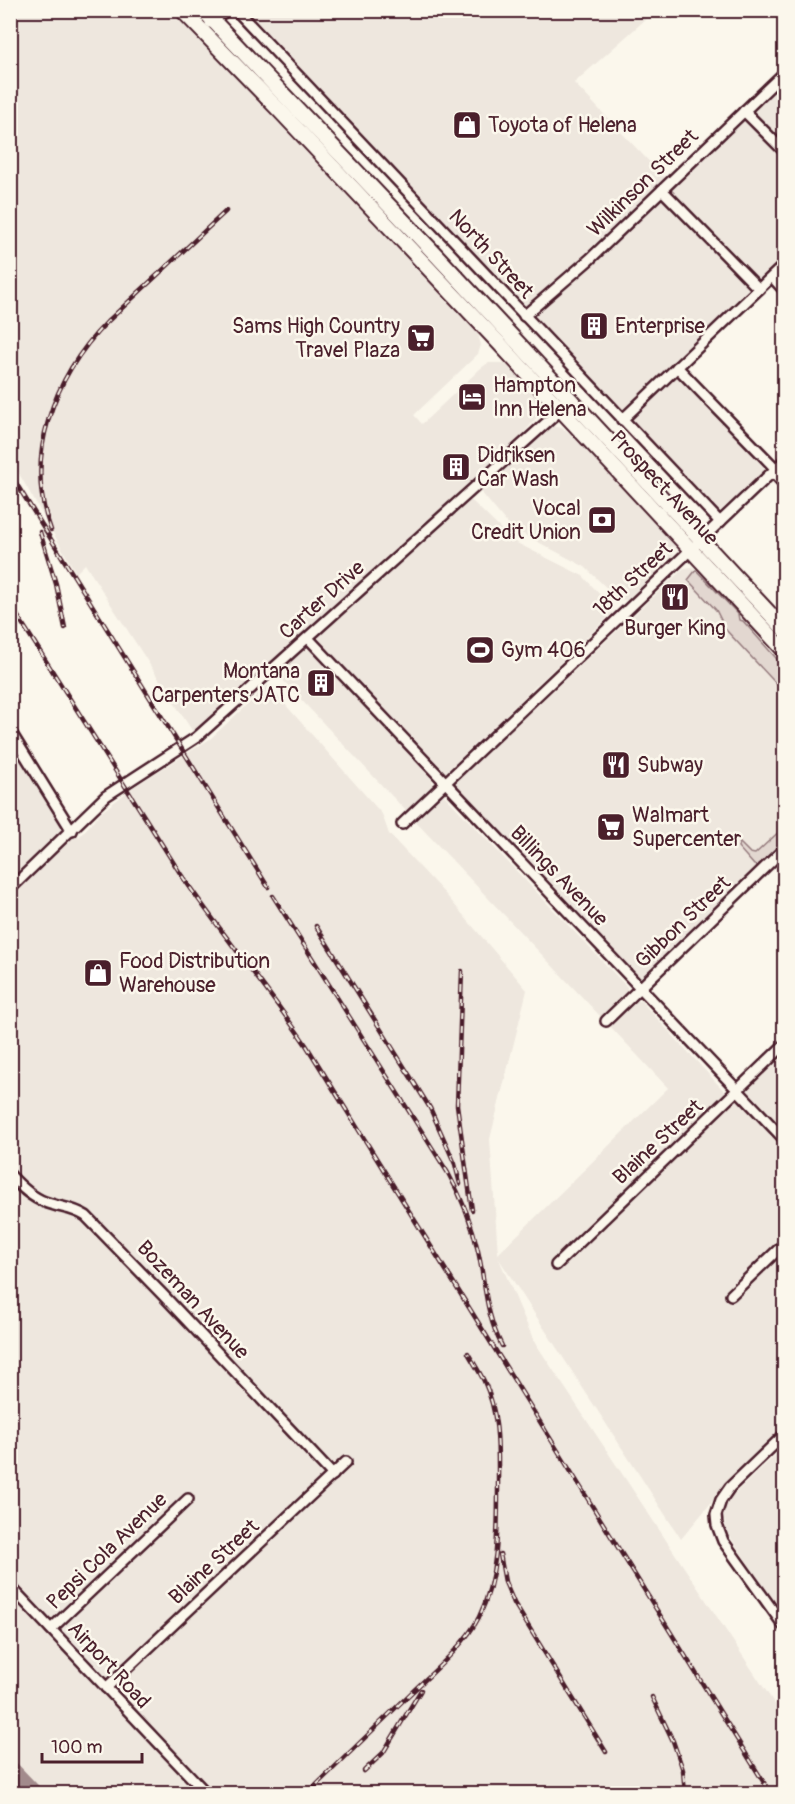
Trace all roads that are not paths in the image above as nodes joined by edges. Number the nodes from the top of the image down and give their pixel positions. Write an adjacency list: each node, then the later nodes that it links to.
1 (182, 10): 6 (highway)
2 (203, 10): 5 (highway)
3 (226, 10): 5 (street)
4 (236, 10): 16 (street, North Street)
5 (214, 21): 6 (street); 11 (highway)
6 (200, 29): 11 (highway)
7 (784, 73): 8 (street, Wilkinson Street)
8 (744, 111): 9 (street); 10 (street, Wilkinson Street)
9 (784, 151)
10 (662, 190): 14 (street); 16 (street, Wilkinson Street)
11 (418, 247): 18 (highway, Prospect Avenue)
12 (784, 265): 13 (street)
13 (772, 277): 14 (street); 15 (street)
14 (759, 289): 17 (street)
15 (784, 290)
16 (524, 316): 19 (street, North Street)
17 (677, 367): 19 (street); 21 (street)
18 (566, 405): 24 (highway, Prospect Avenue); 26 (street, Carter Drive)
19 (622, 420): 23 (street, North Street)
20 (784, 461): 21 (street, 18th Street)
21 (775, 470): 22 (street); 23 (street, 18th Street)
22 (784, 484)
23 (720, 522): 24 (street, 18th Street)
24 (696, 544): 25 (highway, Prospect Avenue); 27 (highway, Prospect Avenue); 29 (street, 18th Street)
25 (784, 629)
26 (308, 638): 29 (street, Billings Avenue); 31 (street, Carter Drive)
27 (784, 650)
28 (10, 731): 31 (street)
29 (445, 782): 30 (street, 18th Street); 34 (street, Billings Avenue)
30 (402, 824)
31 (72, 831): 33 (street, Carter Drive)
32 (784, 849): 34 (street, Gibbon Street)
33 (10, 890)
34 (640, 988): 35 (street, Gibbon Street); 37 (street, Billings Avenue)
35 (606, 1022)
36 (784, 1045): 37 (street, Blaine Street)
37 (738, 1091): 38 (street, Billings Avenue); 41 (street, Blaine Street)
38 (784, 1139)
39 (10, 1175): 45 (street, Bozeman Avenue)
40 (784, 1244): 42 (street)
41 (556, 1265)
42 (731, 1295)
43 (784, 1435): 48 (street)
44 (346, 1462): 45 (street, Blaine Street)
45 (333, 1475): 50 (street, Blaine Street)
46 (188, 1499): 49 (street, Pepsi Cola Avenue)
47 (10, 1586): 49 (street, Airport Road)
48 (784, 1626)
49 (51, 1629): 50 (street, Airport Road)
50 (106, 1688): 51 (street, Airport Road)
51 (207, 1794)

